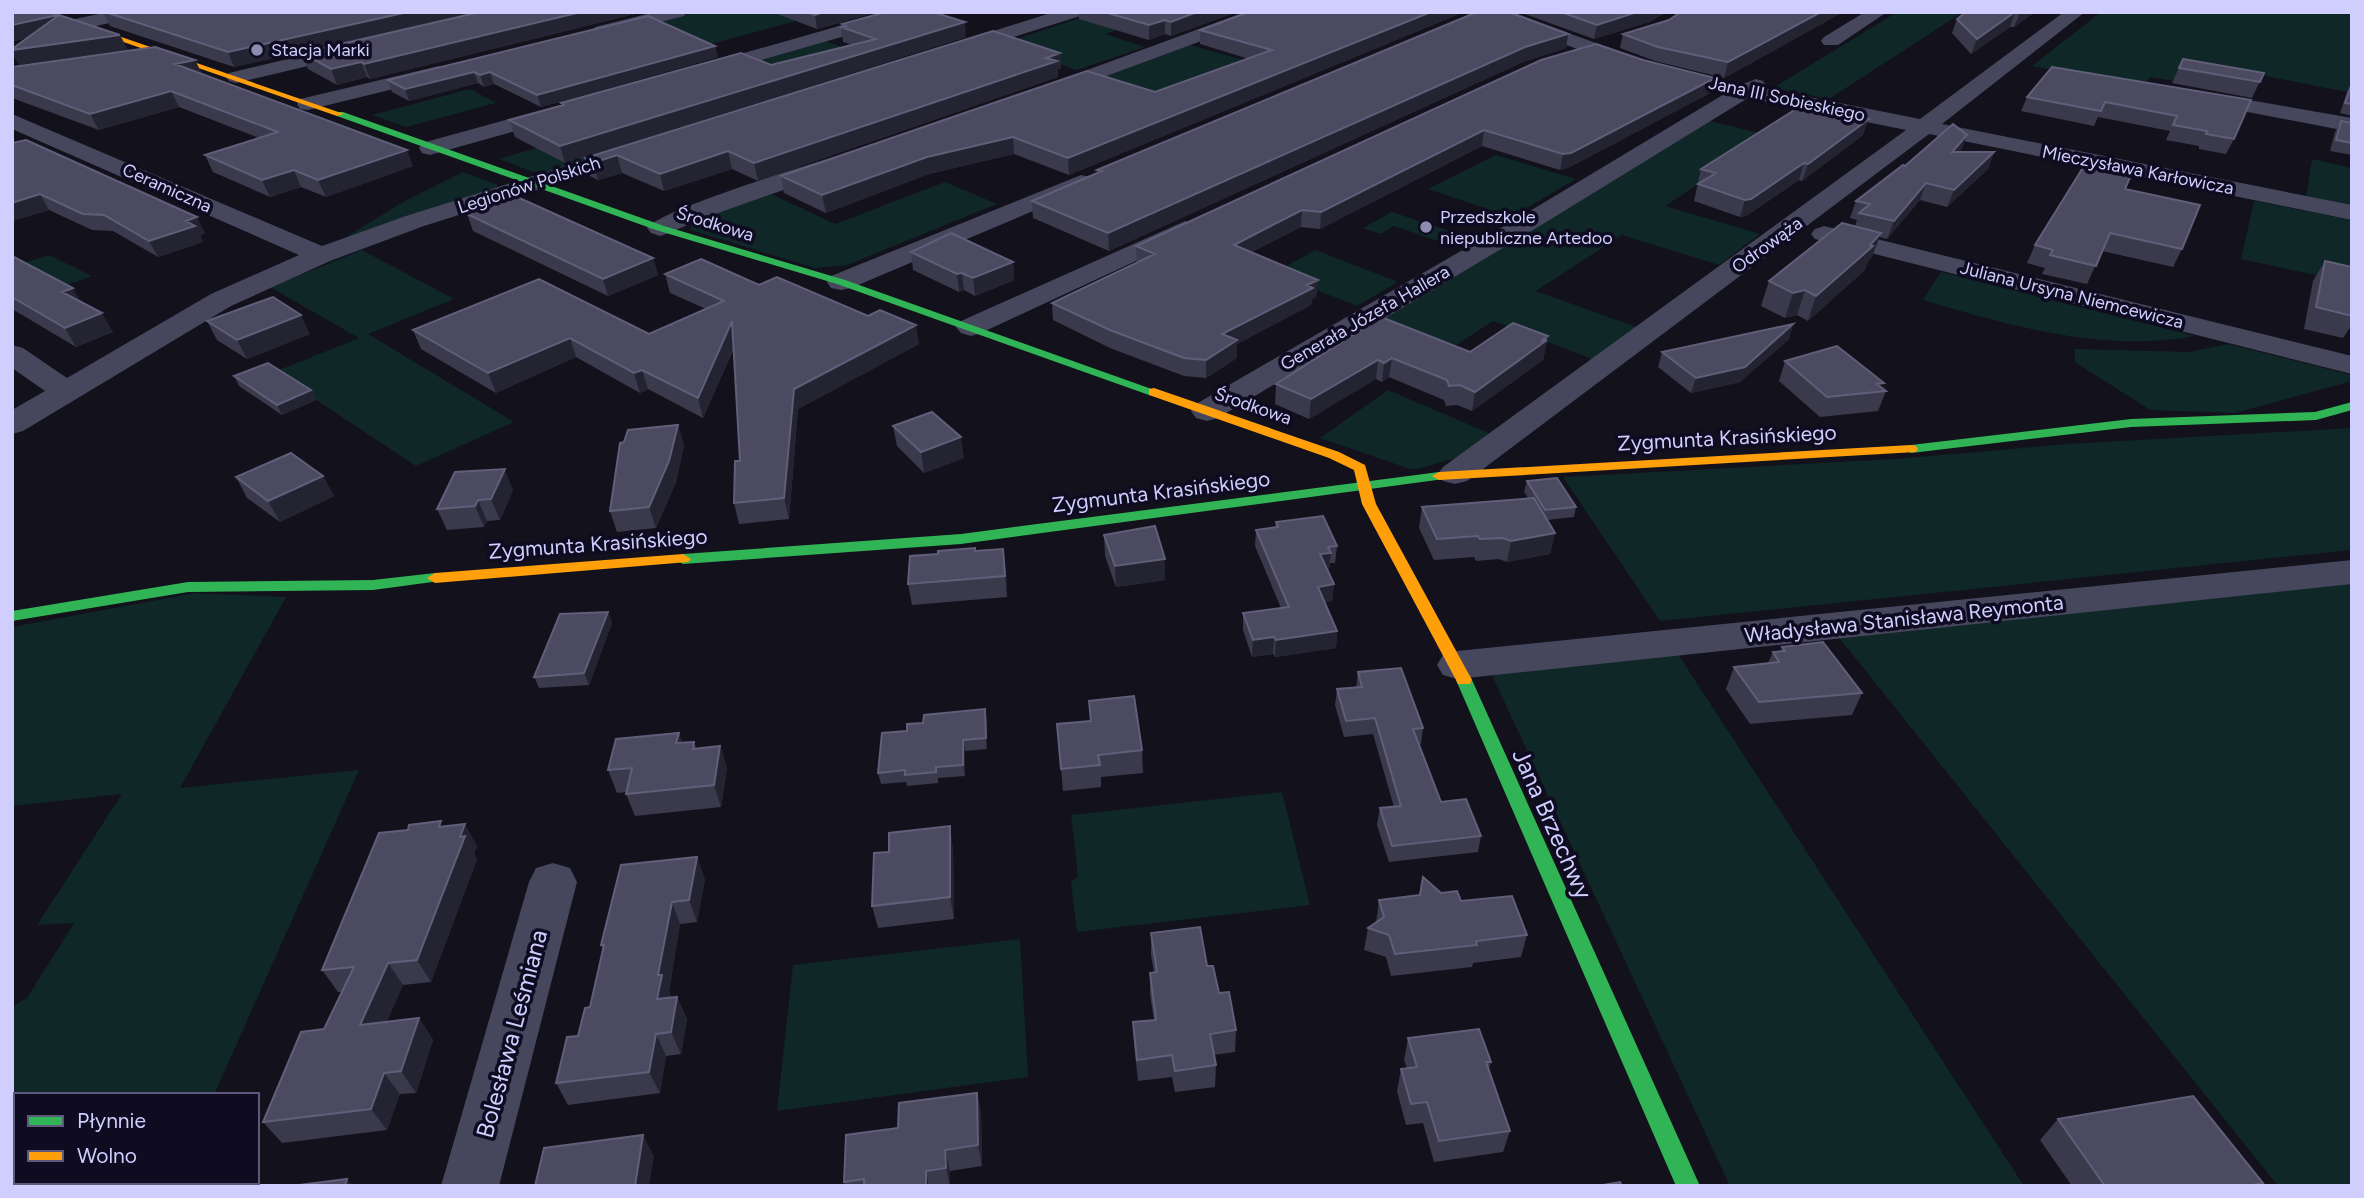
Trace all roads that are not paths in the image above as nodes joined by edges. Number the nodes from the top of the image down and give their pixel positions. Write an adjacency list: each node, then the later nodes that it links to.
1 (41, 12): 10 (street, Środkowa)
2 (137, 12): 10 (street)
3 (678, 12): 11 (street)
4 (909, 12): 24 (street)
5 (1074, 12): 17 (street)
6 (1263, 12): 28 (street)
7 (1878, 12): 13 (street)
8 (2076, 12): 20 (street, Odrowąża)
9 (1484, 14): 15 (street, Jana III Sobieskiego)
10 (77, 24): 16 (street, Środkowa)
11 (586, 35)
12 (1631, 37): 15 (street)
13 (1830, 41)
14 (380, 43): 25 (street)
15 (1592, 50): 19 (street); 26 (street, Jana III Sobieskiego)
16 (166, 53): 18 (street); 25 (street, Środkowa)
17 (928, 58)
18 (125, 59)
19 (1556, 61)
20 (2009, 63): 22 (street); 33 (street, Odrowąża)
21 (454, 68): 29 (street)
22 (2036, 68)
23 (1776, 74): 26 (street, Generała Józefa Hallera)
24 (683, 76)
25 (236, 77): 29 (street, Środkowa)
26 (1745, 91): 33 (street, Jana III Sobieskiego); 50 (street, Generała Józefa Hallera)
27 (2173, 93): 32 (street)
28 (1032, 96)
29 (308, 104): 35 (street, Środkowa)
30 (577, 106): 35 (street)
31 (12, 121): 43 (street, Ceramiczna)
32 (2352, 125)
33 (1925, 127): 39 (street, Mieczysława Karłowicza); 41 (street, Odrowąża)
34 (651, 146): 38 (street, Legionów Polskich)
35 (430, 148): 38 (street, Środkowa)
36 (850, 159): 42 (street)
37 (1097, 175): 44 (street)
38 (532, 184): 42 (street, Środkowa); 43 (street, Legionów Polskich)
39 (2352, 213)
40 (1201, 221): 45 (street)
41 (1791, 226): 47 (street, Juliana Ursyna Niemcewicza); 52 (street, Odrowąża)
42 (660, 228): 44 (street, Środkowa)
43 (321, 255): 48 (street, Legionów Polskich)
44 (841, 282): 45 (street, Środkowa)
45 (971, 327): 50 (street, Środkowa)
46 (12, 354): 48 (street)
47 (2352, 365)
48 (65, 391): 51 (street, Legionów Polskich)
49 (2352, 406): 52 (street, Zygmunta Krasińskiego)
50 (1207, 411): 53 (street, Środkowa)
51 (12, 424)
52 (1455, 474): 53 (street, Zygmunta Krasińskiego)
53 (1364, 486): 55 (street, Zygmunta Krasińskiego); 56 (street, Jana Brzechwy)
54 (2352, 572): 56 (street, Władysława Stanisława Reymonta)
55 (12, 616)
56 (1457, 665): 59 (street, Jana Brzechwy)
57 (553, 882): 58 (street, Bolesława Leśmiana)
58 (470, 1186)
59 (1688, 1186)

